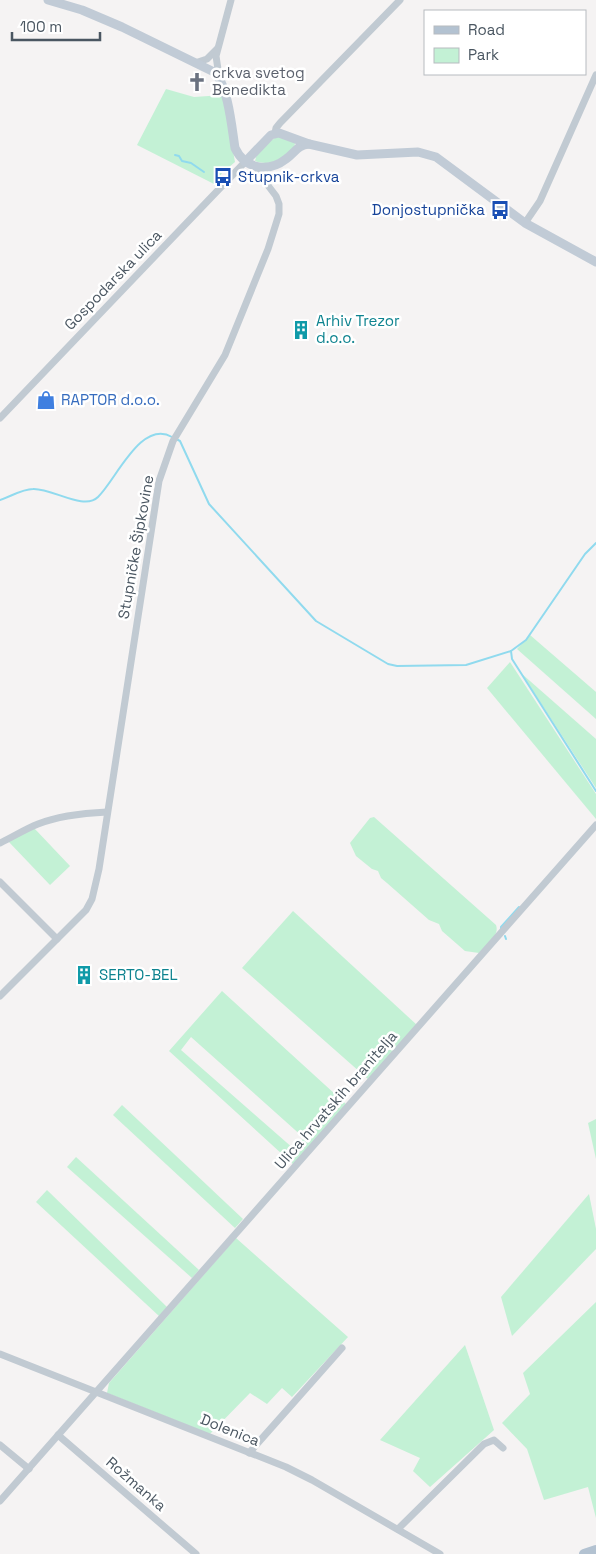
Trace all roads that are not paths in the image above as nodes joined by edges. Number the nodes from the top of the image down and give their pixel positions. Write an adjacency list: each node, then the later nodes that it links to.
1 (48, 0): 5 (main road)
2 (231, 0): 4 (street)
3 (400, 0): 8 (street)
4 (218, 49): 5 (street); 7 (street)
5 (195, 63): 7 (main road)
6 (596, 75): 12 (street)
7 (219, 76): 10 (main road)
8 (275, 133): 9 (main road); 10 (main road)
9 (309, 144): 11 (main road); 12 (main road)
10 (245, 162): 11 (main road); 14 (street, Gospodarska ulica)
11 (257, 167): 15 (street, Stupničke Šipkovine)
12 (525, 223): 13 (main road)
13 (596, 262)
14 (0, 418)
15 (107, 812): 17 (street); 19 (street, Stupničke Šipkovine)
16 (596, 825): 23 (street, Ulica hrvatskih branitelja)
17 (0, 843)
18 (0, 882): 19 (street)
19 (57, 939): 20 (street, Stupničke Šipkovine)
20 (0, 996)
21 (342, 1348): 27 (street)
22 (0, 1354): 23 (street, Dolenica)
23 (97, 1392): 24 (street); 27 (street, Dolenica)
24 (58, 1435): 28 (street); 32 (street, Rožmanka)
25 (0, 1445): 28 (street)
26 (503, 1448): 30 (street)
27 (249, 1453): 30 (street, Dolenica)
28 (29, 1468): 29 (street)
29 (0, 1501)
30 (398, 1529): 33 (street, Dolenica)
31 (596, 1550): 34 (main road)
32 (196, 1554)
33 (440, 1554)
34 (584, 1554)

